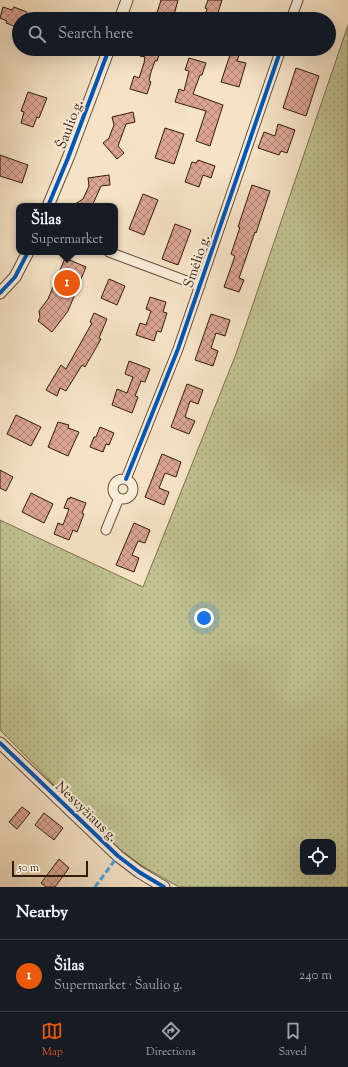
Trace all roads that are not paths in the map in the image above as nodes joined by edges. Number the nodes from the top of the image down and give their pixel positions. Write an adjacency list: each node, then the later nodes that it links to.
1 (127, 0): 3 (street)
2 (298, 0): 4 (street)
3 (123, 12)
4 (294, 12)
5 (106, 56): 7 (street, Šaulio g.)
6 (279, 56): 10 (street, Smėlio g.)
7 (49, 203)
8 (26, 255): 11 (street)
9 (117, 255): 10 (street)
10 (200, 286): 12 (street, Smėlio g.)
11 (0, 293)
12 (126, 479): 13 (street); 13 (street)
13 (119, 498): 14 (street)
14 (106, 530)
15 (0, 743): 16 (street, Nesvyžiaus g.)
16 (164, 887)

